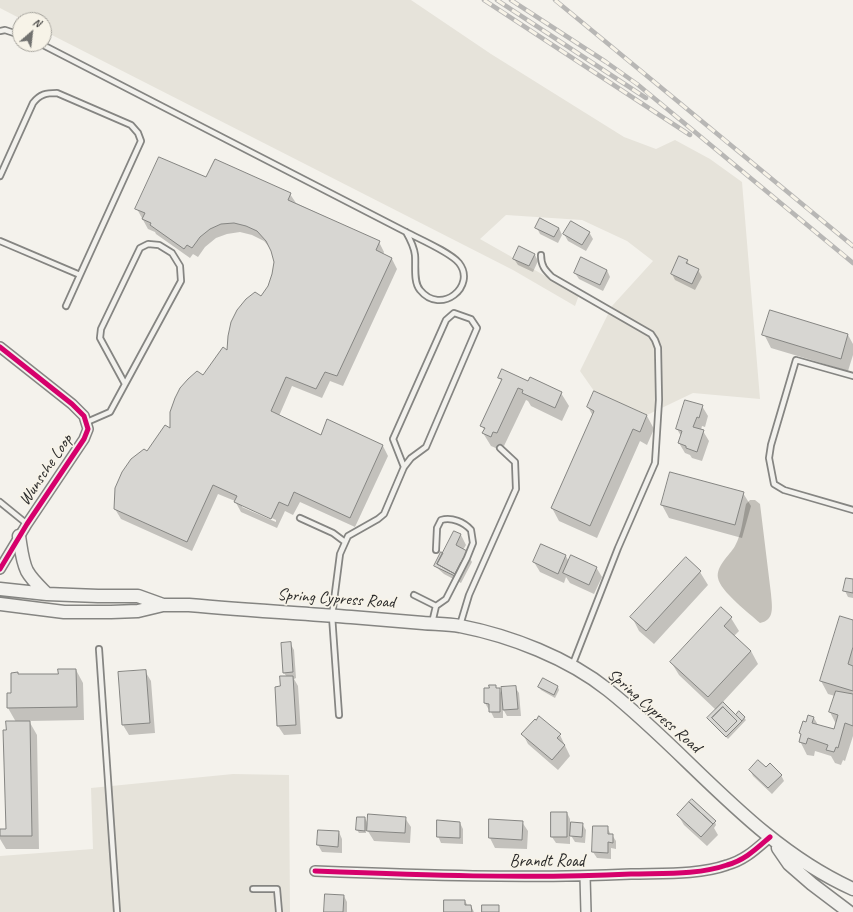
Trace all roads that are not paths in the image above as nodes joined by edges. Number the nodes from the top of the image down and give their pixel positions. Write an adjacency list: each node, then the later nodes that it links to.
1 (0, 32): 2 (lane)
2 (12, 32)
3 (52, 50): 5 (lane)
4 (0, 176): 8 (lane)
5 (406, 232): 5 (lane)
6 (0, 241): 8 (lane)
7 (541, 255): 34 (lane)
8 (80, 275): 9 (lane)
9 (66, 306)
10 (0, 347): 13 (street, Wunsche Loop)
11 (853, 376): 17 (lane)
12 (125, 384): 12 (lane); 13 (lane)
13 (87, 422): 19 (street, Wunsche Loop)
14 (500, 448): 32 (lane)
15 (404, 467): 15 (lane); 21 (lane)
16 (0, 502): 19 (lane)
17 (853, 510)
18 (300, 518): 21 (lane)
19 (27, 524): 20 (street, Wunsche Loop)
20 (20, 536): 23 (street, Wunsche Loop); 25 (main road)
21 (346, 542): 30 (lane)
22 (436, 550): 29 (lane)
23 (0, 569)
24 (0, 589): 25 (main road, Spring Cypress Road)
25 (47, 594): 28 (main road, Spring Cypress Road)
26 (414, 595): 29 (lane)
27 (0, 604): 28 (main road, Spring Cypress Road)
28 (163, 605): 30 (main road, Spring Cypress Road)
29 (436, 606): 31 (lane)
30 (332, 616): 31 (main road, Spring Cypress Road); 35 (lane)
31 (432, 624): 32 (main road, Spring Cypress Road)
32 (459, 626): 34 (main road, Spring Cypress Road)
33 (99, 649): 41 (lane)
34 (572, 666): 36 (main road, Spring Cypress Road)
35 (339, 715)
36 (770, 837): 38 (street, Brandt Road); 40 (main road, Spring Cypress Road); 44 (main road)
37 (315, 871): 38 (street, Brandt Road)
38 (585, 876): 43 (street)
39 (253, 889): 42 (lane)
40 (853, 889)
41 (117, 912)
42 (279, 912)
43 (586, 912)
44 (849, 912)

